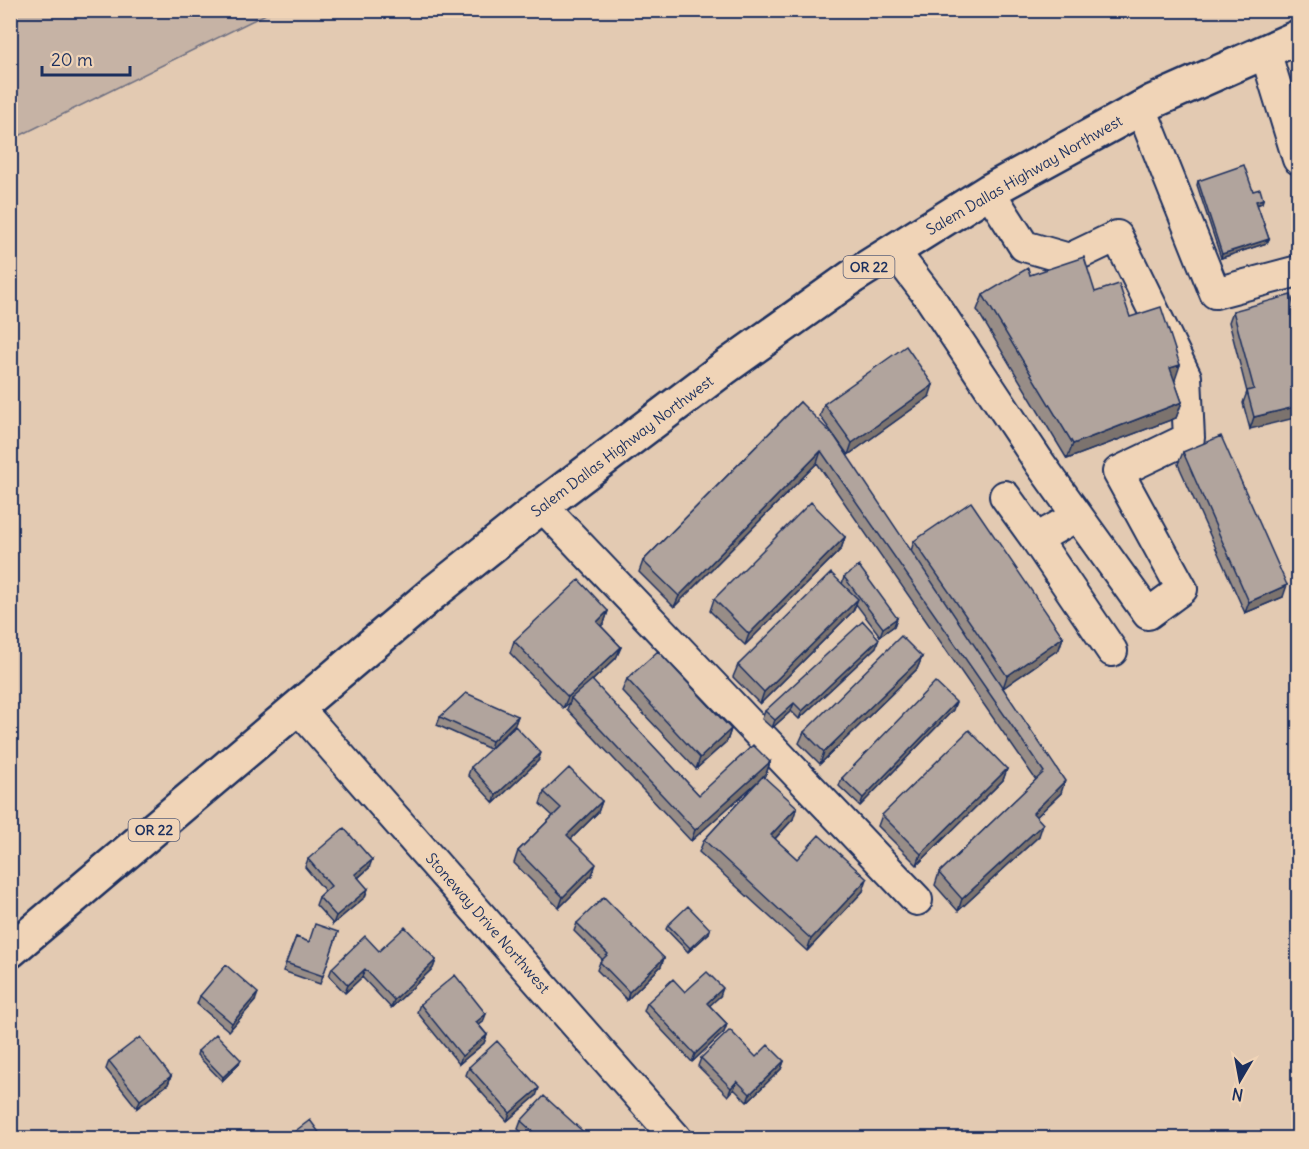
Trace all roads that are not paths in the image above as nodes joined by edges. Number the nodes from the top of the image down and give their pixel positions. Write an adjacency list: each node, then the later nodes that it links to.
1 (1299, 37): 2 (highway, Salem Dallas Highway Northwest / OR 22)
2 (1265, 51): 3 (highway, Salem Dallas Highway Northwest / OR 22); 4 (street)
3 (1141, 108): 5 (highway, Salem Dallas Highway Northwest / OR 22); 7 (street)
4 (1299, 159)
5 (989, 191): 6 (highway, Salem Dallas Highway Northwest / OR 22); 10 (street)
6 (894, 251): 9 (highway, Salem Dallas Highway Northwest / OR 22); 10 (street)
7 (1299, 271)
8 (1005, 496): 11 (street)
9 (542, 506): 13 (highway, Salem Dallas Highway Northwest / OR 22); 14 (street)
10 (1077, 516): 11 (street)
11 (1036, 540): 12 (street)
12 (1112, 651)
13 (298, 708): 15 (highway, Salem Dallas Highway Northwest / OR 22); 16 (street, Stoneway Drive Northwest)
14 (917, 900)
15 (10, 951)
16 (676, 1138)

